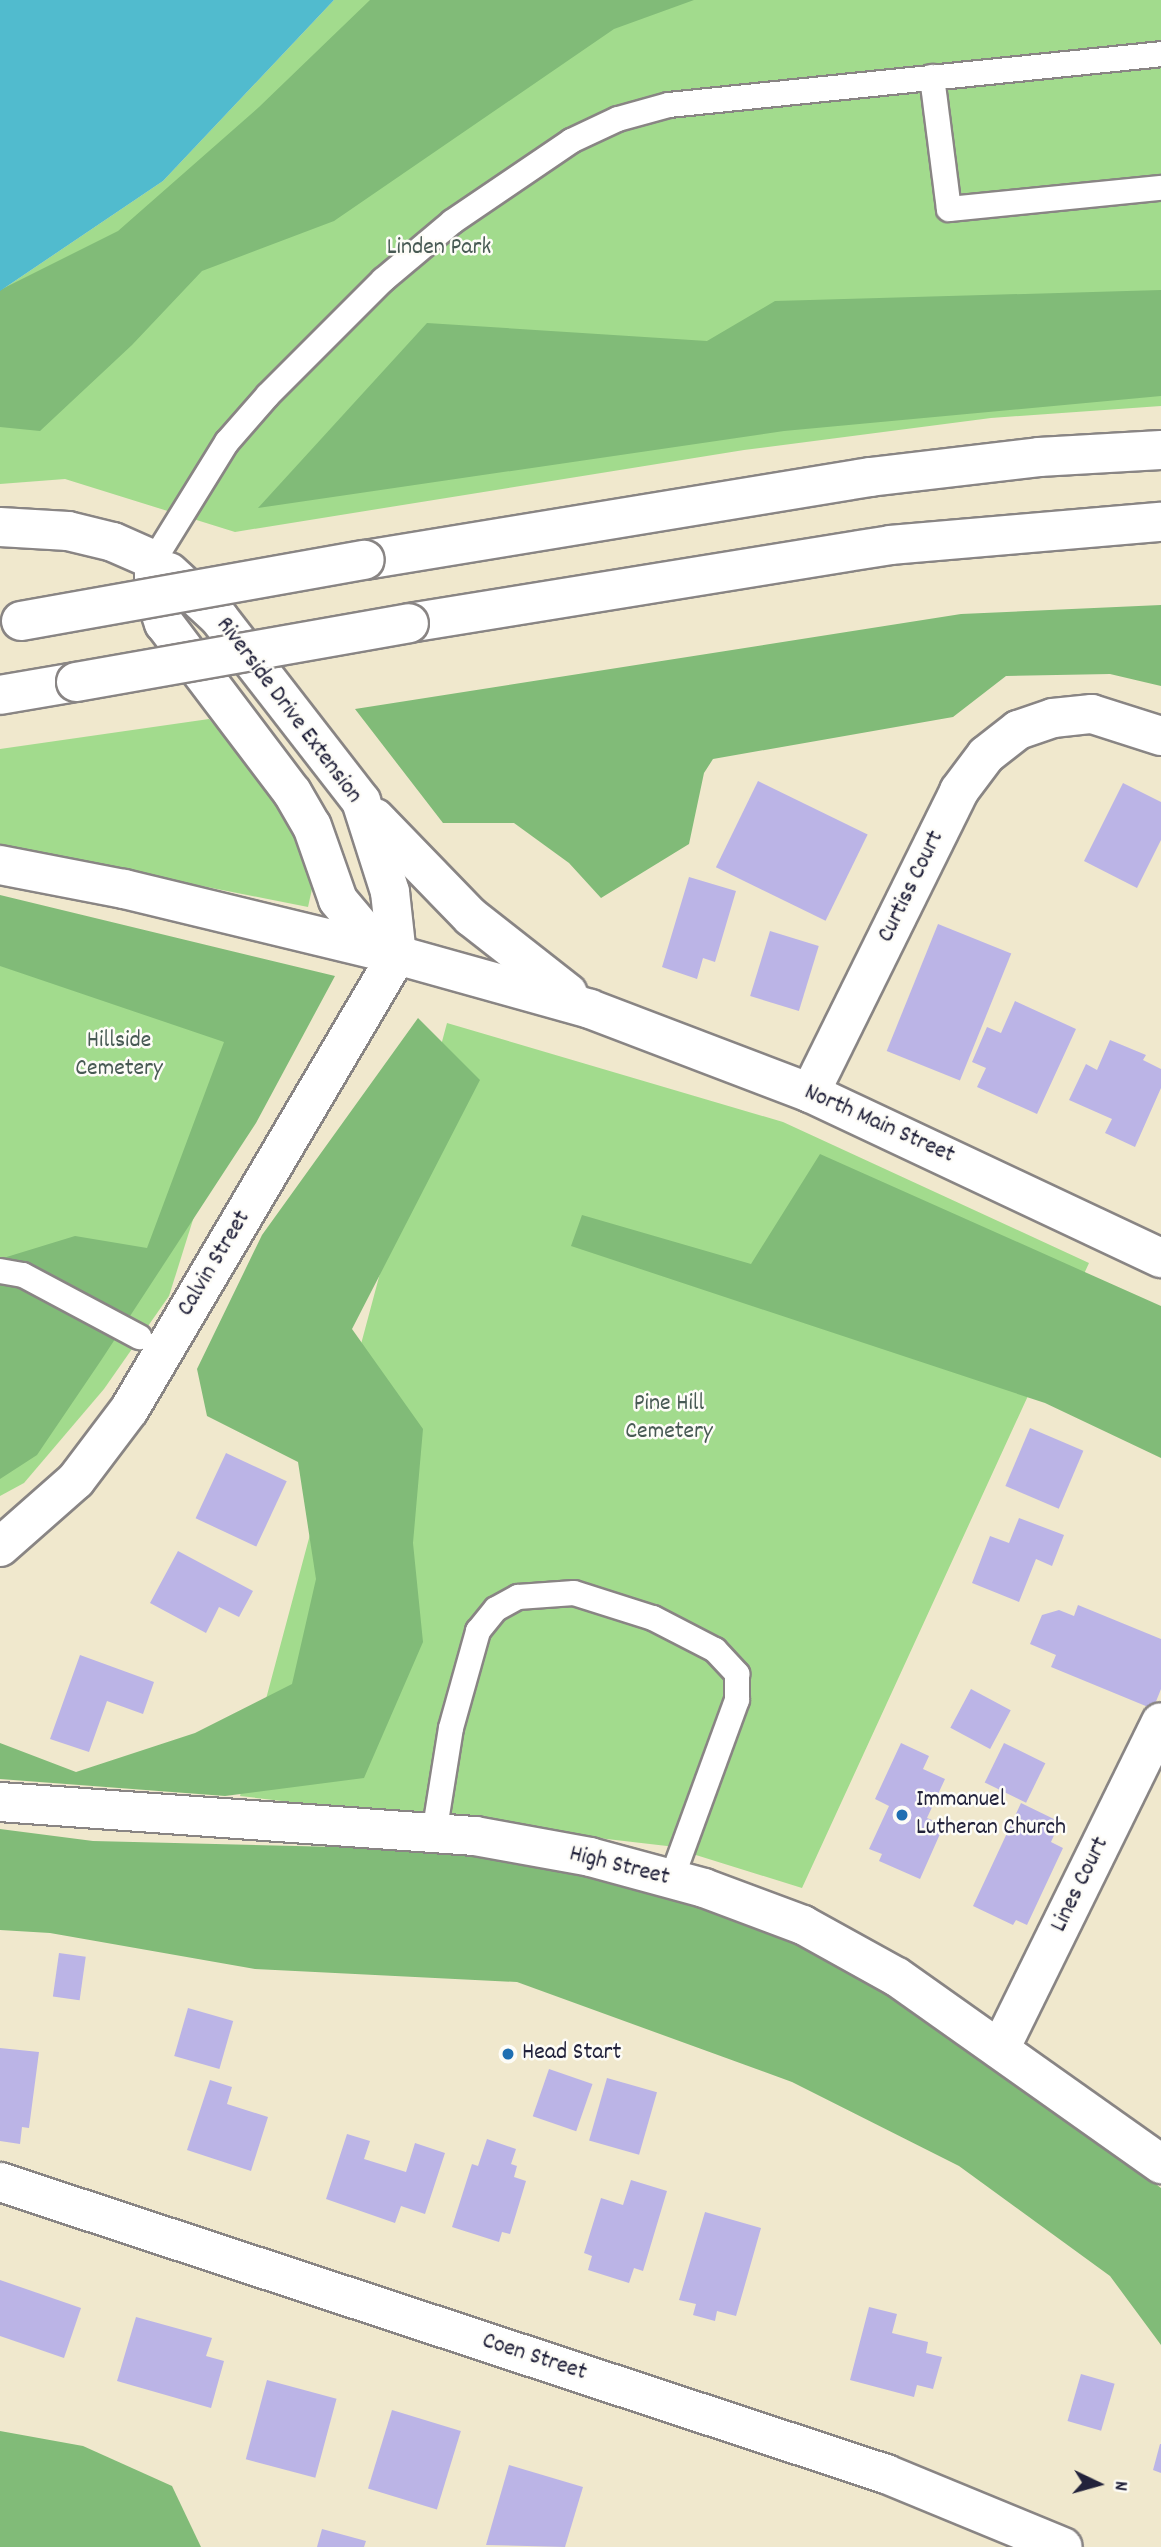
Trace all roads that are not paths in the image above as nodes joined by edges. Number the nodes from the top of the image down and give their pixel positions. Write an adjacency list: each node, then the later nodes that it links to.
1 (1161, 54): 2 (lane)
2 (932, 77): 3 (lane); 7 (lane)
3 (1161, 188)
4 (1161, 450): 8 (main road, bridge)
5 (1161, 522): 9 (main road, bridge)
6 (0, 527): 7 (main road)
7 (154, 560): 11 (main road, Riverside Drive Extension); 13 (main road, Riverside Drive Extension)
8 (10, 622)
9 (0, 695)
10 (1161, 736): 15 (main road, Curtiss Court)
11 (361, 802): 13 (main road, Riverside Drive Extension); 14 (main road, North Main Street)
12 (0, 865): 13 (main road, North Main Street)
13 (397, 955): 14 (main road, North Main Street); 19 (main road, Calvin Street)
14 (590, 1009): 15 (main road, North Main Street)
15 (810, 1093): 16 (main road, North Main Street)
16 (1161, 1258)
17 (0, 1270): 18 (lane)
18 (139, 1337)
19 (0, 1547)
20 (1161, 1721): 24 (main road, Lines Court)
21 (0, 1802): 22 (main road, High Street)
22 (434, 1834): 23 (main road, High Street); 23 (lane)
23 (671, 1880): 24 (main road, High Street)
24 (1000, 2049): 25 (main road, High Street)
25 (1161, 2164)
26 (0, 2182): 27 (main road, Coen Street)
27 (1063, 2547)

